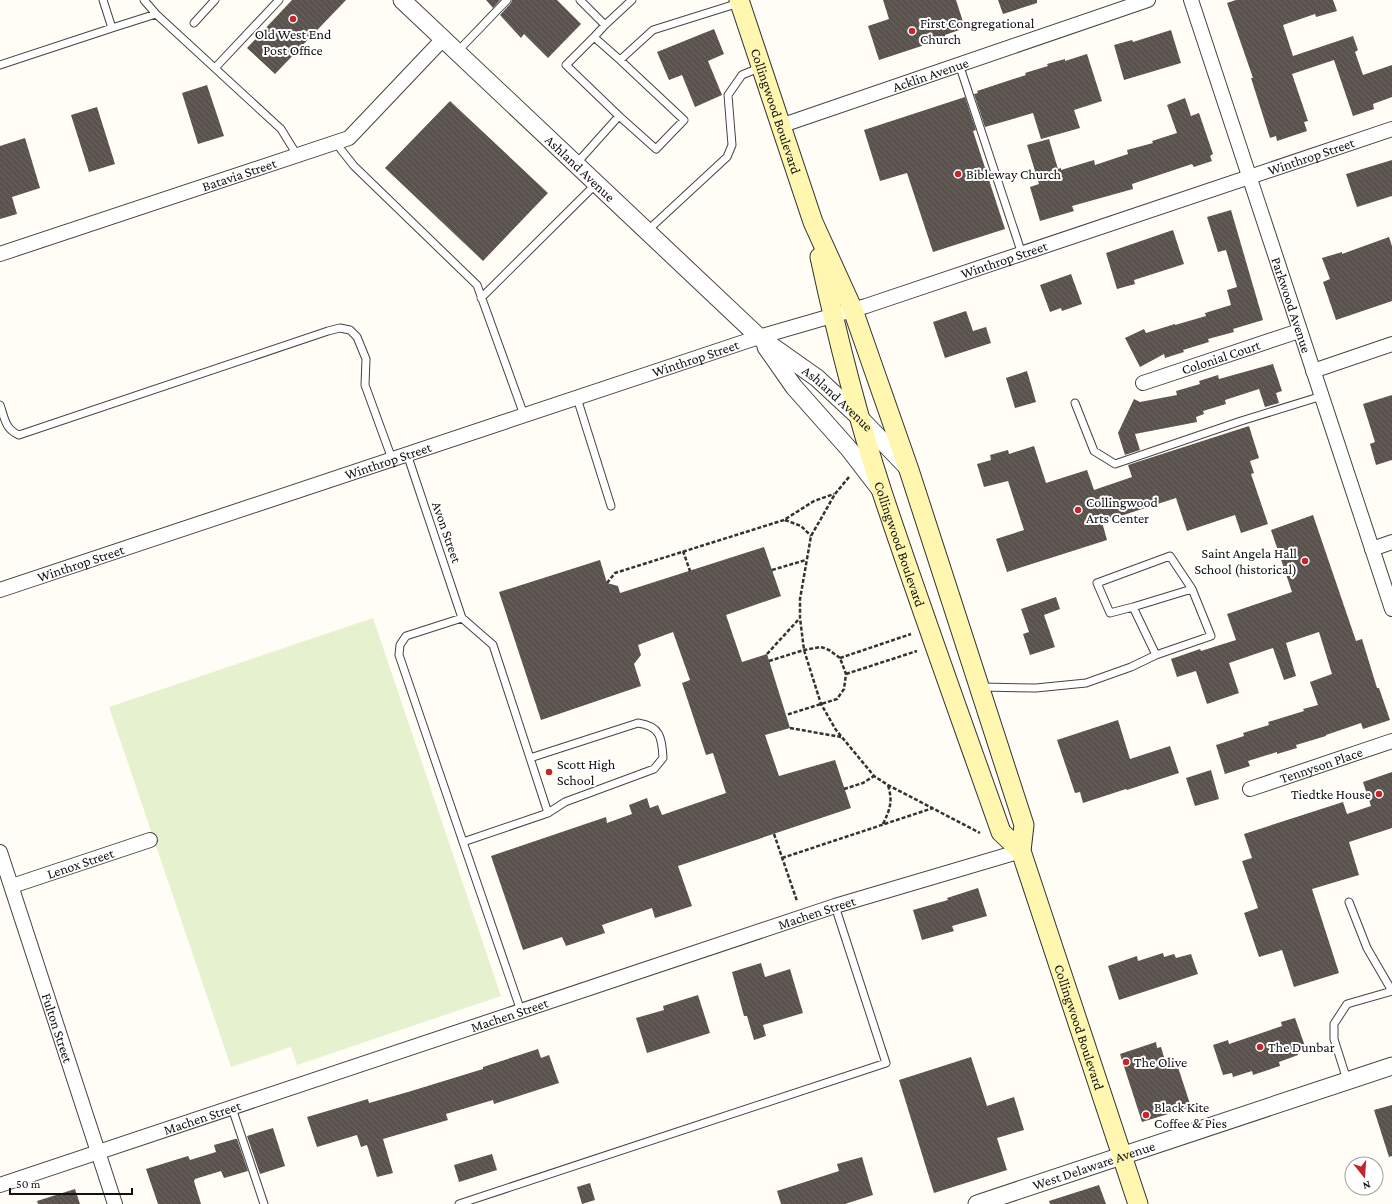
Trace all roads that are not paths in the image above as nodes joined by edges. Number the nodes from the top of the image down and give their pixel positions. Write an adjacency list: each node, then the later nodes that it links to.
1 (103, 0): 15 (lane)
2 (144, 0): 12 (lane)
3 (215, 0): 13 (lane)
4 (279, 0): 23 (lane)
5 (507, 0): 18 (lane)
6 (580, 0): 14 (lane)
7 (632, 0): 14 (lane)
8 (1148, 0): 20 (street, Acklin Avenue)
9 (1191, 0): 30 (street, Parkwood Avenue)
10 (740, 1): 19 (lane); 22 (main road, Collingwood Boulevard)
11 (408, 4): 17 (street, Ashland Avenue)
12 (156, 14): 15 (lane); 23 (lane)
13 (194, 23)
14 (605, 25): 16 (lane)
15 (112, 28): 21 (lane)
16 (594, 38): 19 (lane); 24 (lane)
17 (443, 39): 18 (street, Ashland Avenue); 27 (street, Batavia Street)
18 (457, 52): 29 (street, Ashland Avenue)
19 (620, 60): 24 (lane)
20 (960, 64): 25 (street, Acklin Avenue); 35 (lane)
21 (0, 65)
22 (761, 67): 25 (main road, Collingwood Boulevard); 33 (lane)
23 (215, 68): 28 (lane)
24 (619, 116): 29 (lane)
25 (780, 126): 32 (main road, Collingwood Boulevard)
26 (1392, 129): 30 (street, Winthrop Street)
27 (335, 142): 28 (street, Batavia Street); 36 (lane)
28 (297, 155): 34 (street, Batavia Street)
29 (576, 165): 31 (street, Ashland Avenue)
30 (1249, 176): 35 (street, Winthrop Street); 39 (street, Parkwood Avenue)
31 (596, 184): 33 (street, Ashland Avenue); 36 (lane)
32 (813, 222): 37 (main road, Collingwood Boulevard); 38 (main road, Collingwood Boulevard)
33 (647, 231): 40 (street, Ashland Avenue)
34 (0, 254)
35 (1022, 254): 37 (street, Winthrop Street)
36 (481, 298): 48 (lane)
37 (853, 310): 38 (street, Winthrop Street); 52 (main road, Collingwood Boulevard)
38 (832, 315): 40 (street, Winthrop Street); 49 (main road, Collingwood Boulevard)
39 (1299, 331): 42 (street, Parkwood Avenue); 43 (street, Colonial Court)
40 (759, 336): 45 (street, Winthrop Street); 49 (street, Ashland Avenue); 53 (street, Ashland Avenue)
41 (1392, 344): 42 (street)
42 (1313, 371): 44 (street, Parkwood Avenue)
43 (1143, 383)
44 (1322, 396): 46 (lane); 56 (street, Parkwood Avenue)
45 (577, 398): 48 (street, Winthrop Street); 54 (lane)
46 (1075, 403)
47 (0, 405): 51 (lane)
48 (524, 415): 50 (street, Winthrop Street)
49 (859, 417): 52 (street, Ashland Avenue); 53 (main road, Collingwood Boulevard)
50 (407, 454): 51 (street, Winthrop Street); 61 (lane, Avon Street)
51 (392, 459): 58 (street, Winthrop Street)
52 (910, 470): 64 (main road, Collingwood Boulevard)
53 (882, 491): 63 (main road, Collingwood Boulevard)
54 (611, 506)
55 (1392, 542): 56 (street)
56 (1372, 549): 60 (street, Parkwood Avenue)
57 (1192, 589): 59 (lane); 59 (lane); 62 (lane)
58 (0, 590)
59 (1133, 607): 62 (lane)
60 (1392, 610)
61 (462, 618): 66 (lane); 70 (lane)
62 (1156, 655): 64 (lane)
63 (949, 684): 64 (main road); 71 (main road, Collingwood Boulevard)
64 (978, 686): 71 (main road, Collingwood Boulevard)
65 (1392, 741): 67 (street, Tennyson Place)
66 (530, 758): 68 (lane); 68 (lane)
67 (1250, 789)
68 (548, 813): 70 (lane)
69 (150, 840): 73 (street, Lenox Street)
70 (463, 842): 77 (lane)
71 (1021, 851): 75 (street, Machen Street); 82 (main road, Collingwood Boulevard)
72 (0, 852): 73 (street, Fulton Street)
73 (12, 886): 81 (street, Fulton Street)
74 (1349, 902): 76 (lane)
75 (835, 906): 77 (street, Machen Street); 86 (lane)
76 (1392, 991): 79 (lane)
77 (521, 1011): 80 (street, Machen Street)
78 (1392, 1066): 79 (street, West Delaware Avenue)
79 (1348, 1080): 82 (street, West Delaware Avenue)
80 (232, 1108): 81 (street, Machen Street); 85 (lane)
81 (99, 1152): 83 (street, Machen Street); 84 (street, Fulton Street)
82 (1122, 1156): 87 (street, West Delaware Avenue); 88 (main road, Collingwood Boulevard)
83 (0, 1185)
84 (115, 1204)
85 (264, 1204)
86 (459, 1204)
87 (977, 1204)
88 (1138, 1204)

